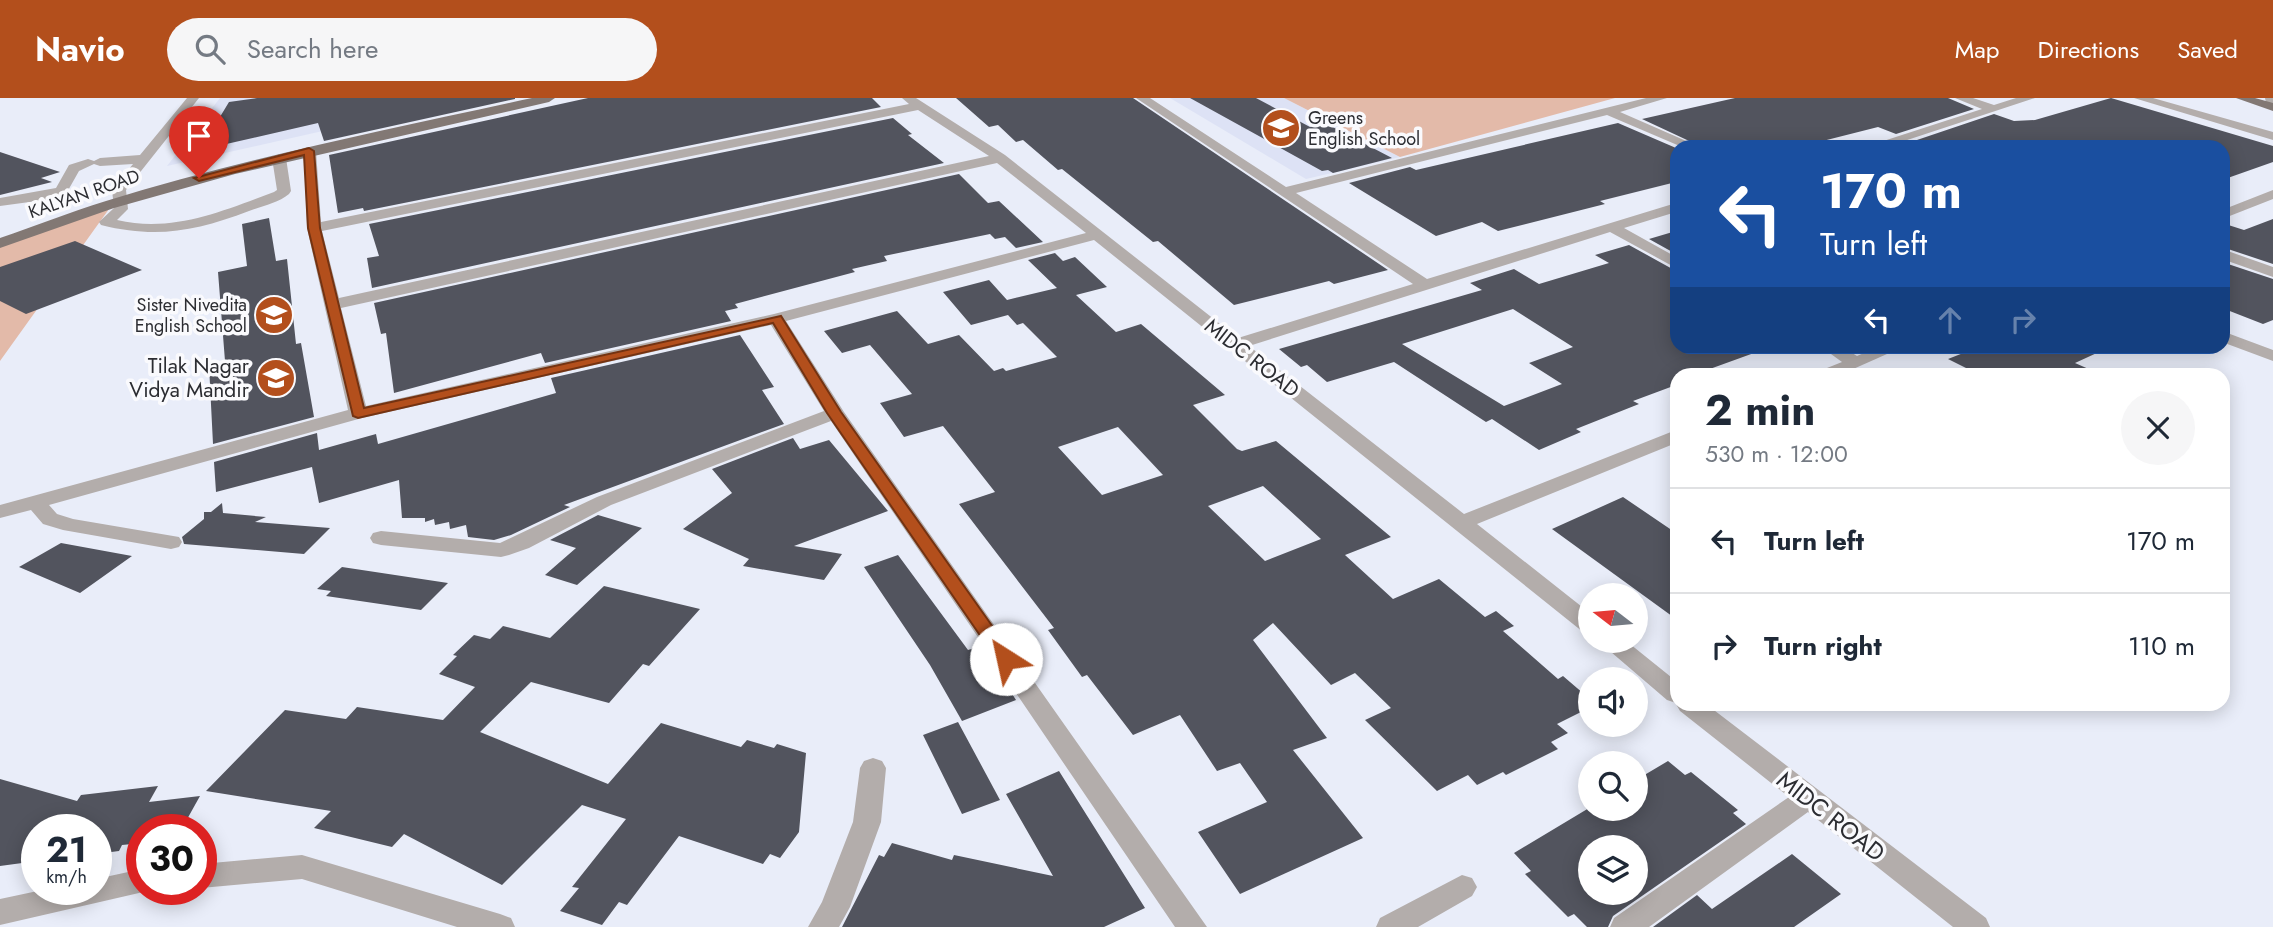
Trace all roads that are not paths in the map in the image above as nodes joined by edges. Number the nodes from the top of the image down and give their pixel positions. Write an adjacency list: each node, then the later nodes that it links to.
1 (193, 98): 20 (street)
2 (502, 98): 23 (main road)
3 (549, 98): 17 (main road, KALYAN ROAD)
4 (1142, 98): 21 (street)
5 (1661, 98): 13 (street)
6 (1961, 98): 12 (street)
7 (2029, 98): 12 (street)
8 (2140, 98): 14 (street)
9 (2242, 98): 10 (main road)
10 (2271, 101)
11 (913, 102): 19 (street, MIDC ROAD); 28 (street)
12 (1994, 109): 16 (street)
13 (1608, 111): 15 (street); 21 (street)
14 (2273, 136)
15 (1676, 140)
16 (1894, 140)
17 (309, 151): 18 (main road, KALYAN ROAD); 28 (street)
18 (279, 158): 23 (main road, KALYAN ROAD); 23 (street)
19 (1000, 158): 30 (street, MIDC ROAD); 36 (street)
20 (144, 159): 23 (street); 24 (street)
21 (1283, 192): 35 (street)
22 (2273, 194): 26 (street)
23 (120, 195): 29 (main road); 31 (main road, KALYAN ROAD)
24 (0, 202)
25 (1670, 209): 27 (street)
26 (2230, 212)
27 (1612, 227): 33 (street); 35 (street)
28 (314, 228): 36 (street)
29 (0, 231)
30 (1096, 235): 37 (street); 39 (street, MIDC ROAD)
31 (0, 243)
32 (2230, 257): 34 (street)
33 (1670, 260)
34 (2273, 272)
35 (1425, 285): 39 (street)
36 (331, 305): 45 (street)
37 (776, 319): 45 (street); 46 (street)
38 (2230, 339): 42 (street)
39 (1234, 345): 50 (street, MIDC ROAD)
40 (1842, 354): 43 (street)
41 (1878, 354): 43 (street)
42 (2273, 356)
43 (1857, 363): 44 (street)
44 (1844, 368)
45 (358, 413): 48 (street)
46 (835, 413): 51 (street); 65 (street)
47 (1670, 438): 50 (street)
48 (36, 503): 49 (street); 52 (street)
49 (0, 512)
50 (1461, 523): 53 (street, MIDC ROAD)
51 (381, 538)
52 (172, 542)
53 (1578, 616)
54 (1625, 653): 55 (street)
55 (1670, 689)
56 (1698, 711): 58 (street, MIDC ROAD)
57 (873, 768): 64 (street)
58 (1808, 798): 67 (street); 68 (street, MIDC ROAD)
59 (217, 875): 63 (street)
60 (126, 884): 62 (street)
61 (1462, 887): 66 (street)
62 (0, 912)
63 (500, 927)
64 (823, 927)
65 (1192, 927)
66 (1391, 927)
67 (1625, 927)
68 (1975, 927)

